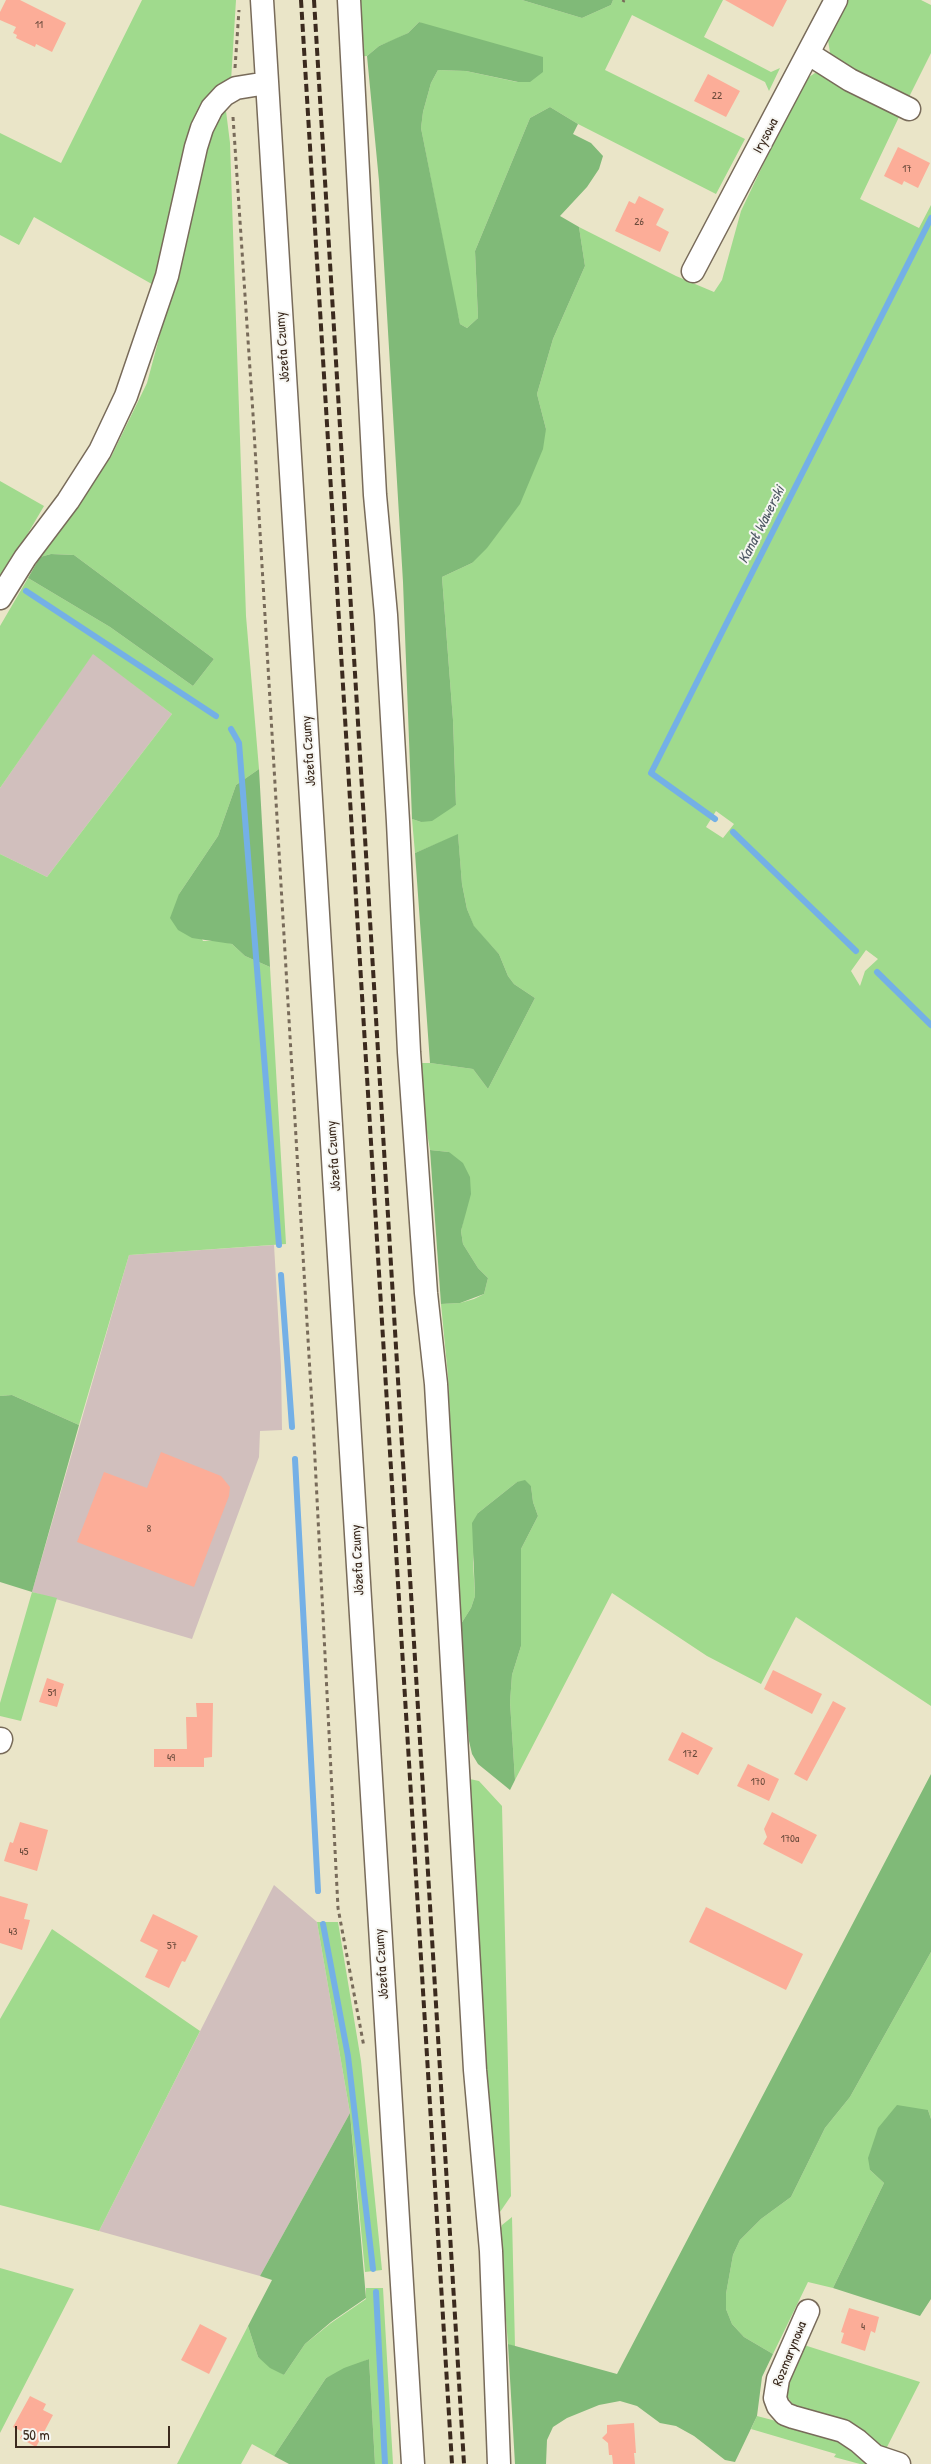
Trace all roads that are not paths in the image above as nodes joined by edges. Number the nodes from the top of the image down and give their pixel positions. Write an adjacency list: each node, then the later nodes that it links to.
1 (262, 0): 5 (street, Józefa Czumy)
2 (349, 0): 11 (street)
3 (836, 0): 4 (street, Irysowa)
4 (809, 54): 6 (street); 7 (street, Irysowa)
5 (267, 83): 8 (street); 10 (street, Józefa Czumy)
6 (909, 109)
7 (694, 271)
8 (0, 598)
9 (808, 2311): 12 (street, Rozmarynowa)
10 (413, 2464)
11 (499, 2464)
12 (899, 2464)

